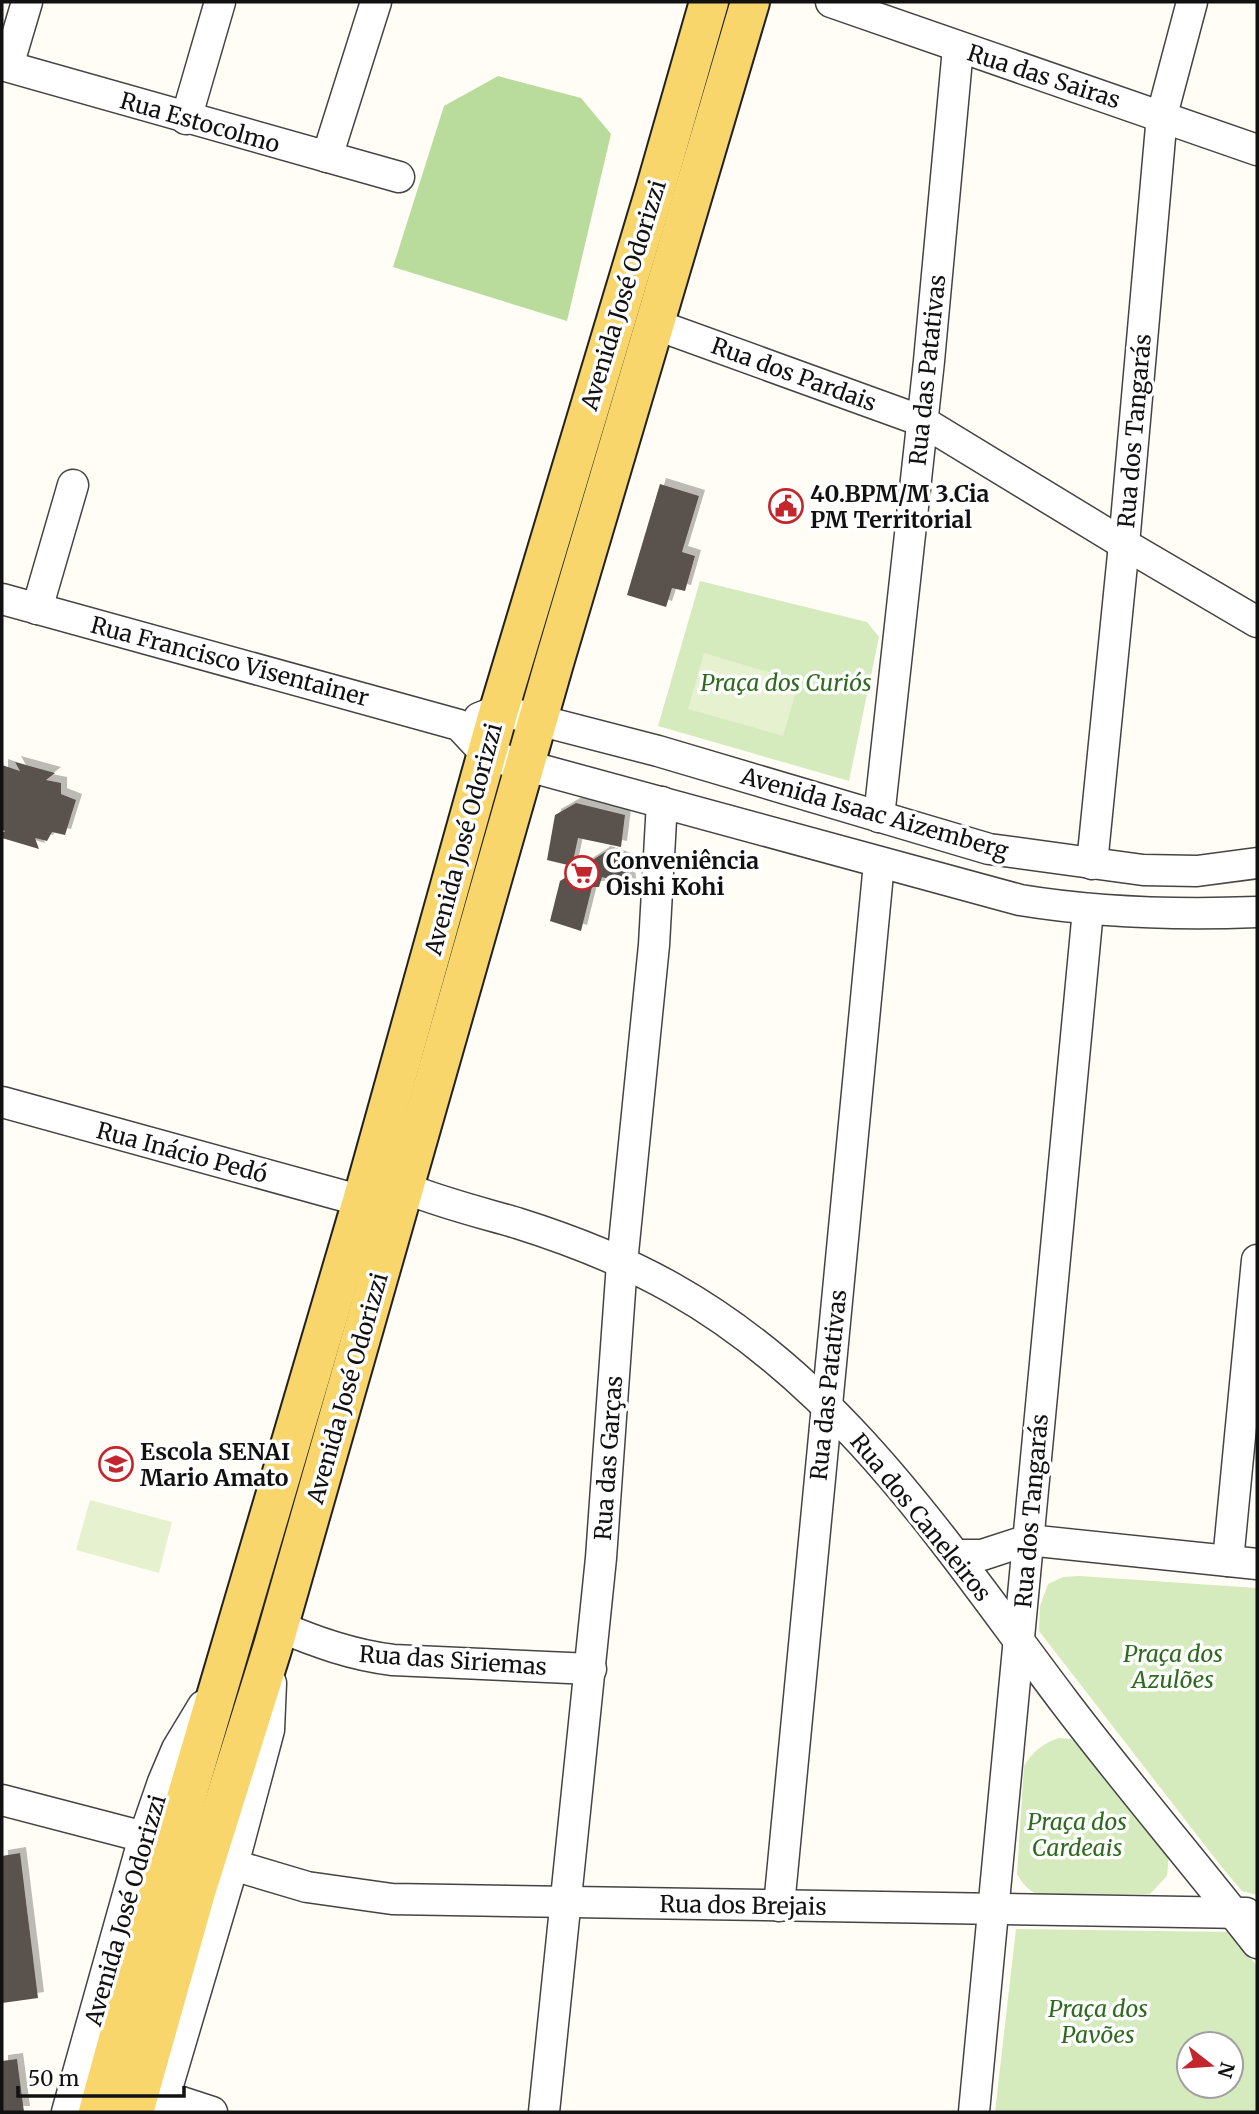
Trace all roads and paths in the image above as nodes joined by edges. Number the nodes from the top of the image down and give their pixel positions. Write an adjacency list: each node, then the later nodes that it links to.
1 (27, 2): 9 (street)
2 (220, 2): 11 (street)
3 (376, 2): 13 (street)
4 (709, 2): 22 (main road, Avenida José Odorizzi)
5 (750, 2): 15 (main road, Avenida José Odorizzi)
6 (831, 2): 8 (street, Rua das Sairas)
7 (1192, 2): 10 (street, Rua dos Tangarás)
8 (958, 48): 10 (street, Rua das Sairas); 16 (street, Rua das Patativas)
9 (5, 66): 11 (street, Rua Estocolmo)
10 (1162, 115): 12 (street, Rua das Sairas); 18 (street, Rua dos Tangarás)
11 (186, 119): 13 (street, Rua Estocolmo)
12 (1257, 150)
13 (327, 157): 14 (street, Rua Estocolmo)
14 (399, 177)
15 (654, 324): 16 (street, Rua dos Pardais); 23 (main road, Avenida José Odorizzi)
16 (922, 421): 18 (street, Rua dos Pardais); 28 (street, Rua das Patativas)
17 (74, 485): 20 (street)
18 (1124, 544): 21 (street, Rua dos Pardais); 31 (street, Rua dos Tangarás)
19 (2, 598): 20 (street, Rua Francisco Visentainer)
20 (37, 609): 24 (street, Rua Francisco Visentainer)
21 (1257, 622)
22 (499, 710): 23 (street, Avenida Isaac Aizemberg); 24 (street); 25 (main road, Avenida José Odorizzi)
23 (538, 720): 26 (main road, Avenida José Odorizzi); 28 (street, Avenida Isaac Aizemberg)
24 (459, 725): 25 (street)
25 (487, 755): 26 (street); 36 (main road, Avenida José Odorizzi)
26 (524, 765): 27 (street, Avenida Isaac Aizemberg); 35 (main road, Avenida José Odorizzi)
27 (662, 802): 29 (street, Avenida Isaac Aizemberg); 38 (street, Rua das Garças)
28 (879, 817): 31 (street, Avenida Isaac Aizemberg)
29 (879, 863): 32 (street, Avenida Isaac Aizemberg); 39 (street, Rua das Patativas)
30 (1257, 863): 31 (street, Avenida Isaac Aizemberg)
31 (1092, 864)
32 (1088, 910): 33 (street, Avenida Isaac Aizemberg); 40 (street, Rua dos Tangarás)
33 (1257, 912)
34 (2, 1102): 36 (street, Rua Inácio Pedó)
35 (405, 1188): 38 (street, Rua dos Caneleiros); 43 (main road, Avenida José Odorizzi)
36 (362, 1201): 46 (main road, Avenida José Odorizzi)
37 (1257, 1260): 42 (street)
38 (622, 1263): 39 (street, Rua dos Caneleiros); 45 (street, Rua das Garças)
39 (825, 1405): 41 (street, Rua dos Caneleiros); 52 (street, Rua das Patativas)
40 (1028, 1540): 41 (street); 42 (street); 44 (street, Rua dos Tangarás)
41 (956, 1555): 44 (street, Rua dos Caneleiros)
42 (1243, 1562)
43 (276, 1636): 45 (street, Rua das Siriemas); 49 (street, Avenida José Odorizzi); 50 (main road, Avenida José Odorizzi)
44 (1018, 1639): 53 (street, Rua dos Tangarás); 54 (street, Rua dos Caneleiros)
45 (591, 1669): 51 (street, Rua das Garças)
46 (221, 1677): 48 (street, Avenida José Odorizzi); 50 (main road, Avenida José Odorizzi)
47 (2, 1800): 48 (street)
48 (144, 1838): 57 (street, Avenida José Odorizzi)
49 (233, 1865): 51 (street, Rua dos Brejais); 56 (street, Avenida José Odorizzi)
50 (179, 1886): 56 (main road); 58 (main road)
51 (565, 1900): 52 (street, Rua dos Brejais); 60 (street, Rua das Garças)
52 (779, 1906): 53 (street, Rua dos Brejais)
53 (993, 1908): 54 (street, Rua dos Brejais); 61 (street, Rua dos Tangarás)
54 (1246, 1913): 55 (street, Rua dos Caneleiros)
55 (1257, 1943)
56 (154, 2107): 59 (street)
57 (68, 2112)
58 (98, 2112)
59 (212, 2112)
60 (544, 2112)
61 (974, 2112)

